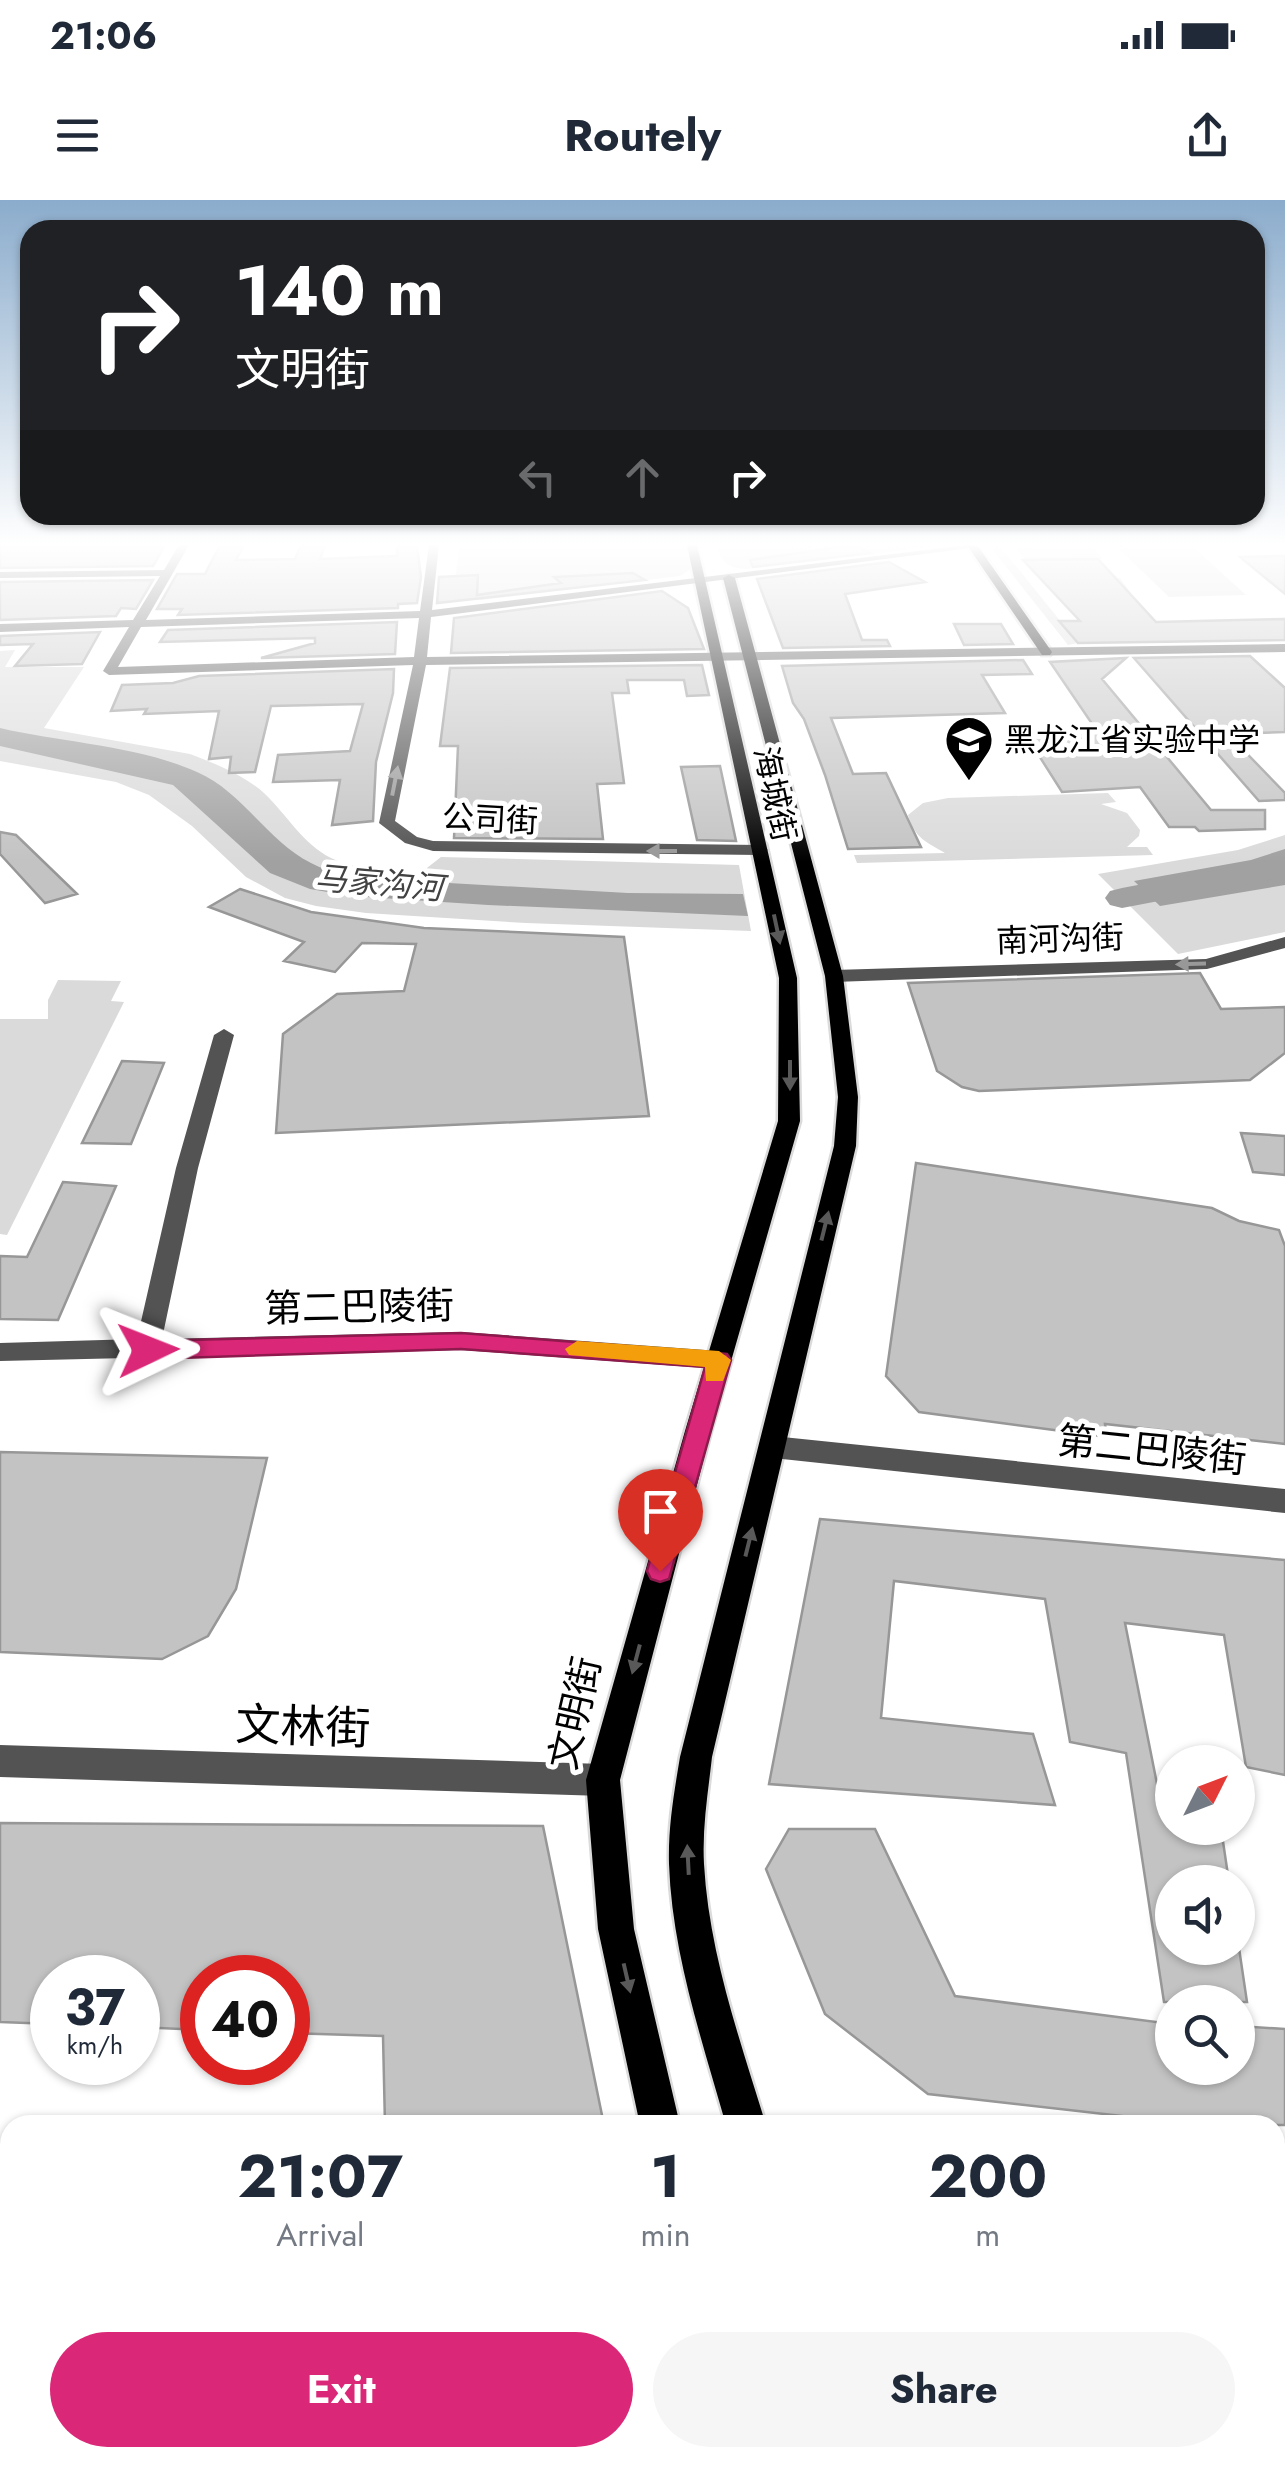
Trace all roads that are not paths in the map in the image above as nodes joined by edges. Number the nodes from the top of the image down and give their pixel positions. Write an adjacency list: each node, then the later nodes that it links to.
1 (121, 651): 9 (street)
2 (421, 651): 9 (street, 公司街)
3 (715, 651): 8 (main road, 海城街)
4 (748, 651): 7 (main road, 海城街)
5 (1112, 651): 6 (street)
6 (1046, 652): 7 (street)
7 (750, 658): 8 (street); 12 (main road, 海城街)
8 (717, 659): 9 (street); 10 (main road, 海城街)
9 (420, 661): 10 (street, 公司街, one-way to 9)
10 (760, 850): 13 (main road, 海城街, one-way to 13)
11 (1285, 942): 12 (street, 南河沟街, one-way to 12)
12 (834, 976): 18 (main road, one-way to 12)
13 (788, 978): 17 (main road, 文明街, one-way to 17)
14 (224, 1035): 15 (street)
15 (148, 1350): 16 (street, 第二巴陵街); 17 (street, 第二巴陵街)
16 (0, 1352)
17 (719, 1360): 21 (main road, 文明街, one-way to 21)
18 (772, 1446): 19 (street, 第二巴陵街); 23 (main road, one-way to 18)
19 (1285, 1502)
20 (0, 1761): 21 (street, 文林街)
21 (602, 1780): 22 (main road, 文明街, one-way to 22)
22 (658, 2115)
23 (743, 2115)

